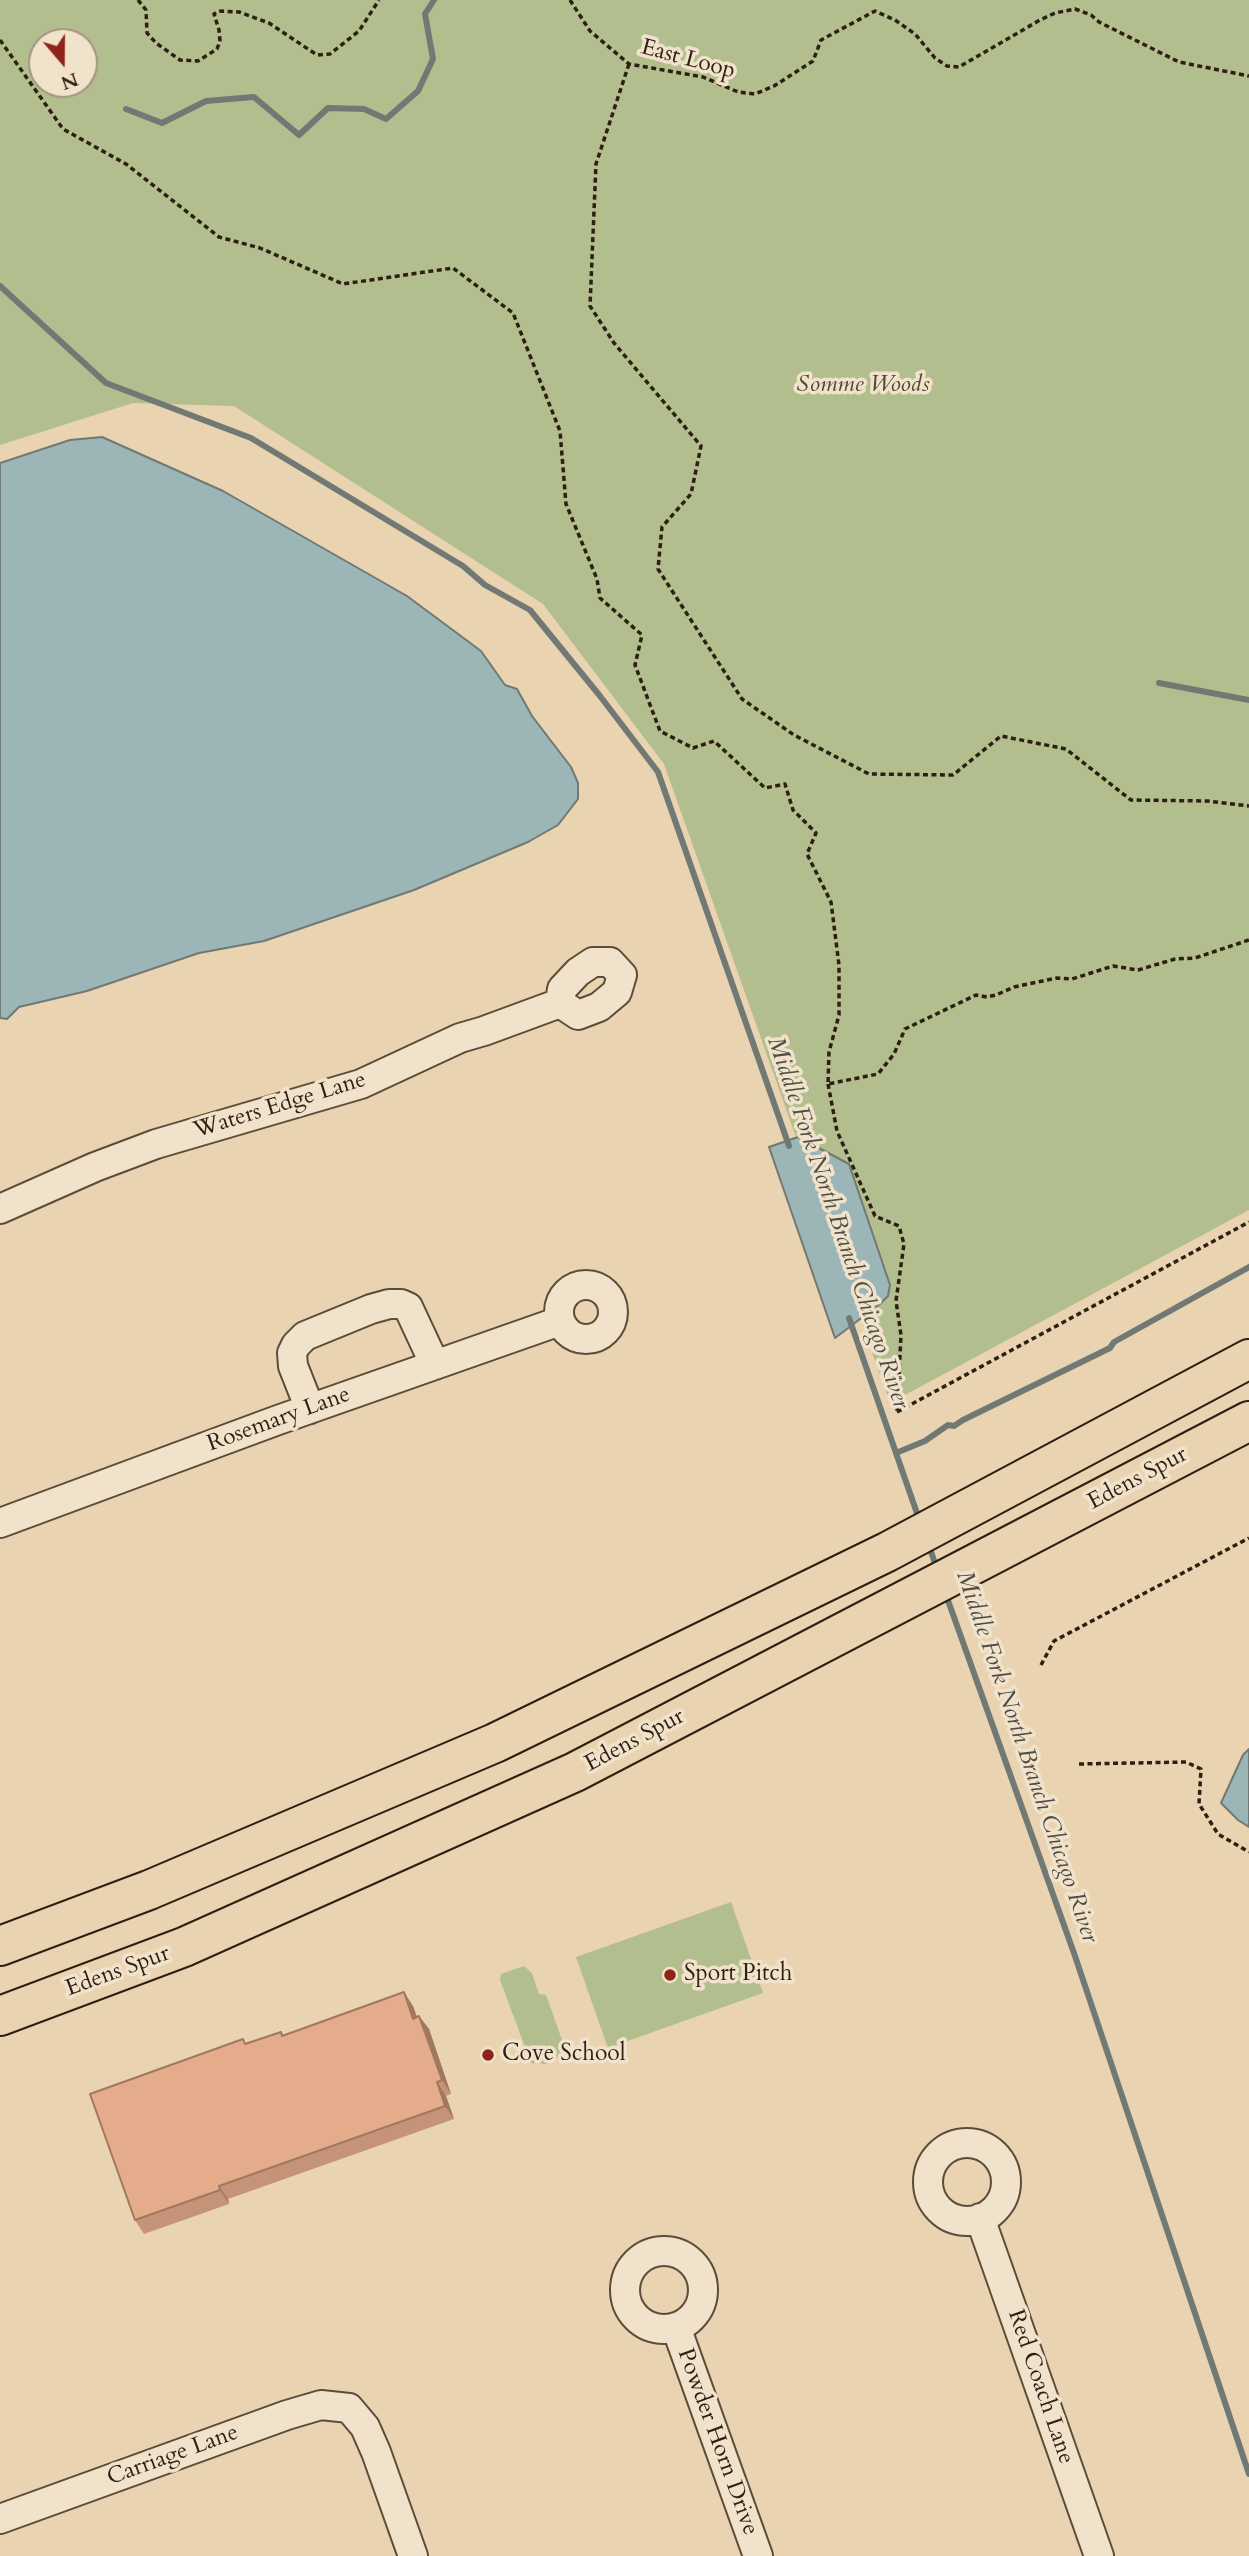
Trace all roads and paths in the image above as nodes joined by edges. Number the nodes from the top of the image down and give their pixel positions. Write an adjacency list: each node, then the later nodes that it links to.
1 (138, 0): 2 (path)
2 (379, 0)
3 (570, 0): 5 (path, East Loop)
4 (0, 40): 10 (path)
5 (629, 64): 6 (path, East Loop); 7 (path)
6 (1249, 76)
7 (1249, 806)
8 (1249, 940): 10 (path)
9 (560, 1003): 11 (street, Waters Edge Lane)
10 (828, 1084): 12 (path)
11 (0, 1209)
12 (1249, 1222)
13 (560, 1321): 15 (street, Rosemary Lane)
14 (1249, 1359): 23 (highway)
15 (435, 1365): 16 (street, Rosemary Lane); 16 (street)
16 (310, 1409): 18 (street, Rosemary Lane)
17 (1249, 1421): 24 (highway, Edens Spur)
18 (0, 1523)
19 (1249, 1538): 20 (path)
20 (1041, 1665)
21 (1079, 1764): 22 (path)
22 (1249, 1852)
23 (0, 1946)
24 (0, 2016)
25 (980, 2218): 30 (street, Red Coach Lane)
26 (676, 2328): 29 (street, Powder Horn Drive)
27 (0, 2519): 28 (street, Carriage Lane)
28 (414, 2556)
29 (758, 2556)
30 (1099, 2556)

